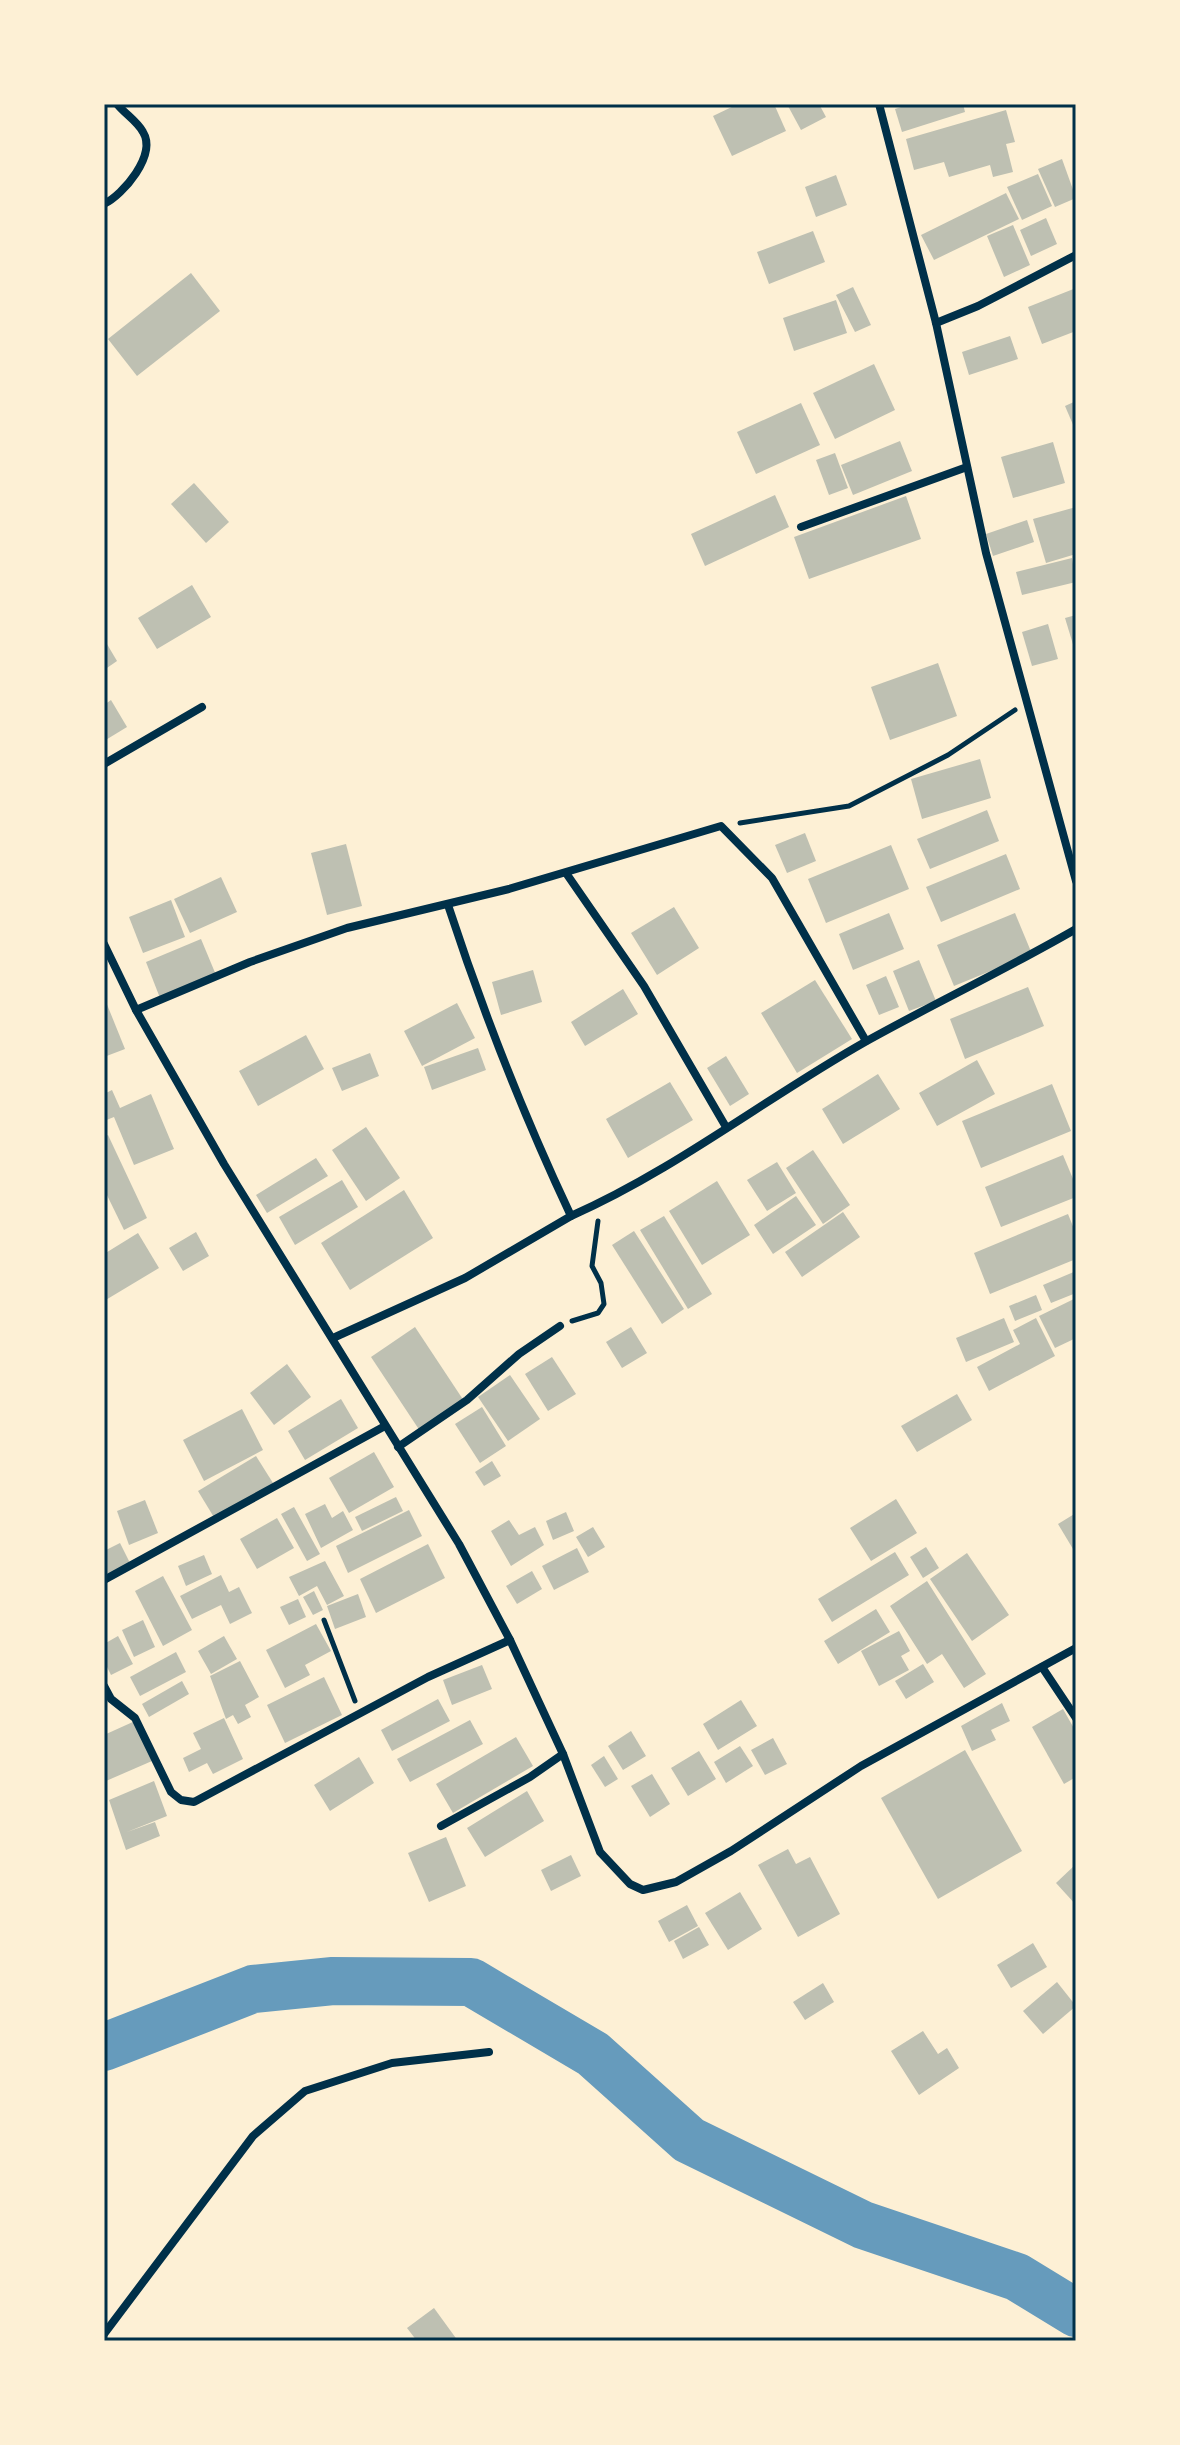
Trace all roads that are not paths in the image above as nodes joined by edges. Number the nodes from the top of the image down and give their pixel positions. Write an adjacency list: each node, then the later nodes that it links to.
1 (117, 104): 3 (street)
2 (879, 104): 5 (street)
3 (104, 204)
4 (1076, 255): 5 (street)
5 (936, 323): 6 (street)
6 (967, 467): 7 (street); 11 (street)
7 (801, 527)
8 (202, 707): 9 (street)
9 (104, 764)
10 (566, 873): 12 (street); 16 (street); 17 (street)
11 (1076, 881)
12 (448, 905): 15 (street); 18 (street)
13 (1076, 929): 16 (street)
14 (104, 944): 15 (street)
15 (136, 1010): 20 (street)
16 (866, 1041): 17 (street)
17 (726, 1127): 18 (street)
18 (571, 1216): 20 (street)
19 (560, 1326): 22 (street)
20 (333, 1338): 21 (street)
21 (385, 1426): 22 (street); 23 (street)
22 (398, 1447): 24 (street)
23 (104, 1580)
24 (510, 1640): 27 (street); 29 (street)
25 (1076, 1648): 26 (street)
26 (1042, 1667): 28 (street); 29 (street)
27 (104, 1686)
28 (1076, 1718)
29 (563, 1754): 30 (street)
30 (441, 1826)
31 (489, 2052): 32 (street)
32 (104, 2334)

